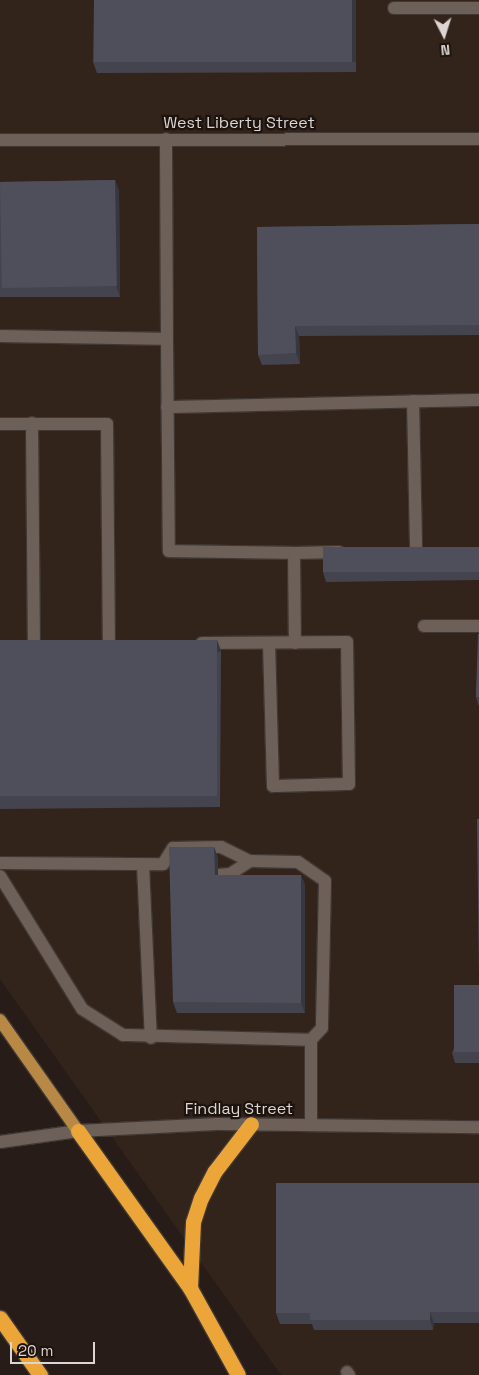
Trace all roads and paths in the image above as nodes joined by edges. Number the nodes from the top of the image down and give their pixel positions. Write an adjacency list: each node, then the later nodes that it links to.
1 (394, 8): 2 (street)
2 (479, 8)
3 (166, 139): 4 (street, West Liberty Street); 5 (street, West Liberty Street); 7 (street)
4 (479, 139)
5 (0, 140)
6 (0, 336): 7 (street)
7 (167, 339): 10 (street)
8 (479, 400): 9 (street)
9 (413, 402): 10 (street); 13 (street)
10 (167, 407): 15 (street)
11 (32, 423): 12 (street); 18 (street); 22 (street)
12 (0, 424)
13 (434, 548)
14 (350, 551): 15 (street)
15 (294, 553): 21 (street)
16 (424, 626): 17 (street)
17 (479, 626)
18 (109, 643)
19 (184, 643): 20 (street)
20 (269, 643): 21 (street); 21 (street)
21 (295, 643)
22 (17, 644)
23 (250, 861): 25 (street); 28 (street); 32 (street)
24 (0, 863): 26 (street)
25 (163, 864): 26 (street); 27 (street)
26 (143, 865): 31 (street)
27 (173, 875)
28 (218, 875)
29 (0, 876): 31 (street)
30 (0, 1020): 36 (main road)
31 (151, 1038): 32 (street)
32 (311, 1040): 34 (street)
33 (251, 1124): 34 (street, Findlay Street); 36 (street, Findlay Street); 38 (highway)
34 (311, 1125): 35 (street, Findlay Street)
35 (479, 1127)
36 (78, 1131): 37 (street, Findlay Street); 38 (highway)
37 (0, 1142)
38 (190, 1288): 41 (highway)
39 (0, 1318): 40 (highway)
40 (40, 1375)
41 (238, 1375)

